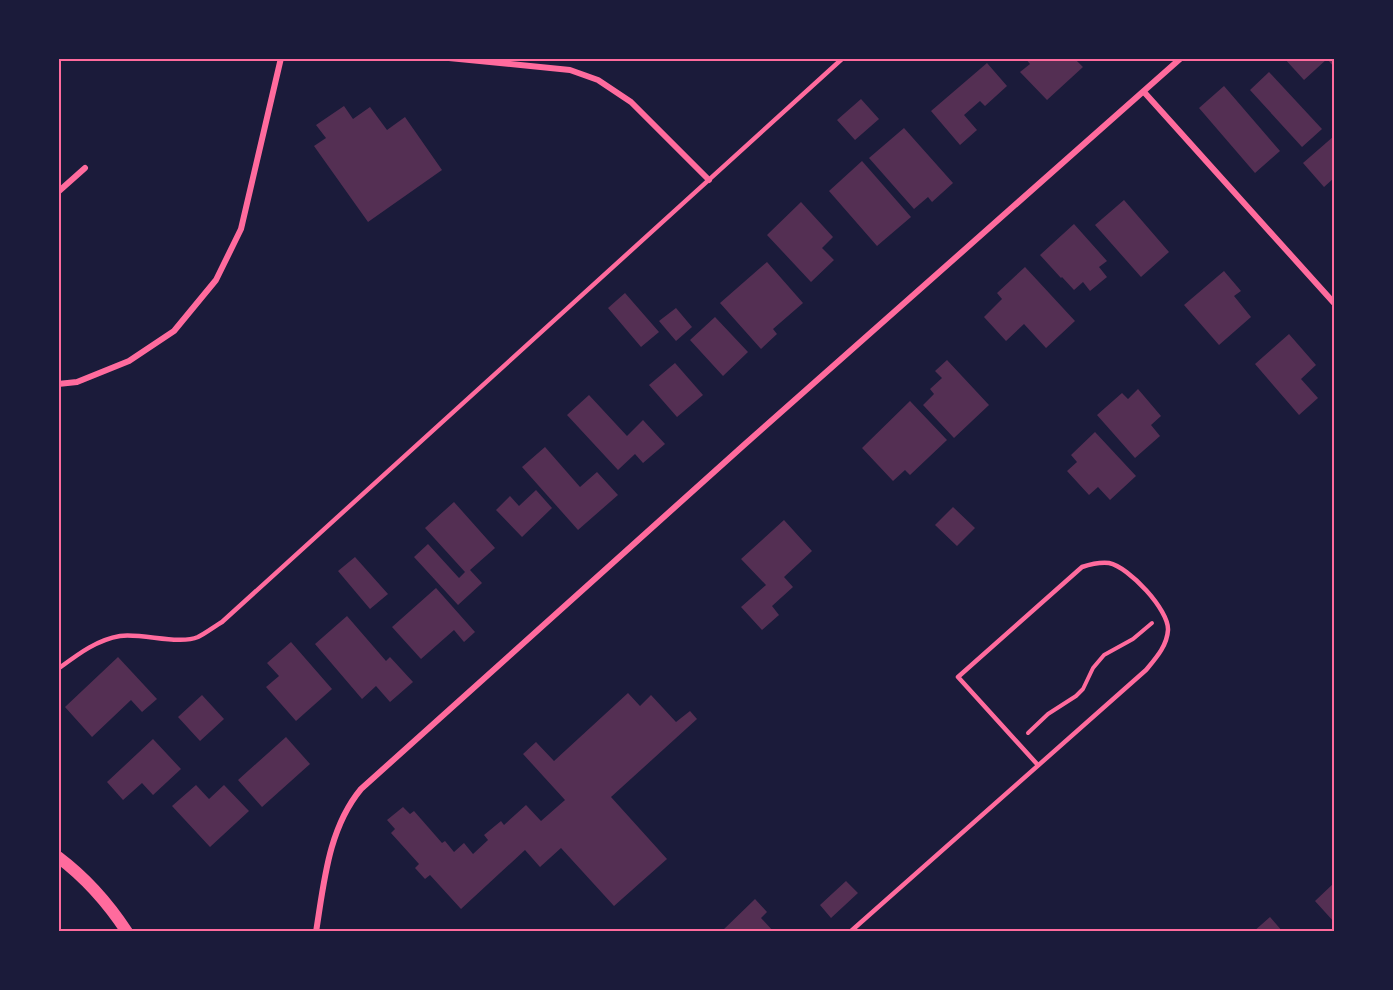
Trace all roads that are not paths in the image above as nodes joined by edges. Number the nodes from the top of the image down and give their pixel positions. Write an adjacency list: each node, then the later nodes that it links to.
1 (281, 58): 10 (street)
2 (449, 58): 7 (street)
3 (843, 58): 7 (lane)
4 (1181, 58): 5 (street)
5 (1144, 92): 9 (street); 15 (street)
6 (85, 168): 8 (street)
7 (709, 180): 11 (lane)
8 (58, 192)
9 (1335, 303)
10 (58, 384)
11 (58, 669)
12 (1037, 764): 12 (lane); 16 (lane)
13 (58, 857): 14 (main road)
14 (127, 932)
15 (316, 932)
16 (850, 932)

